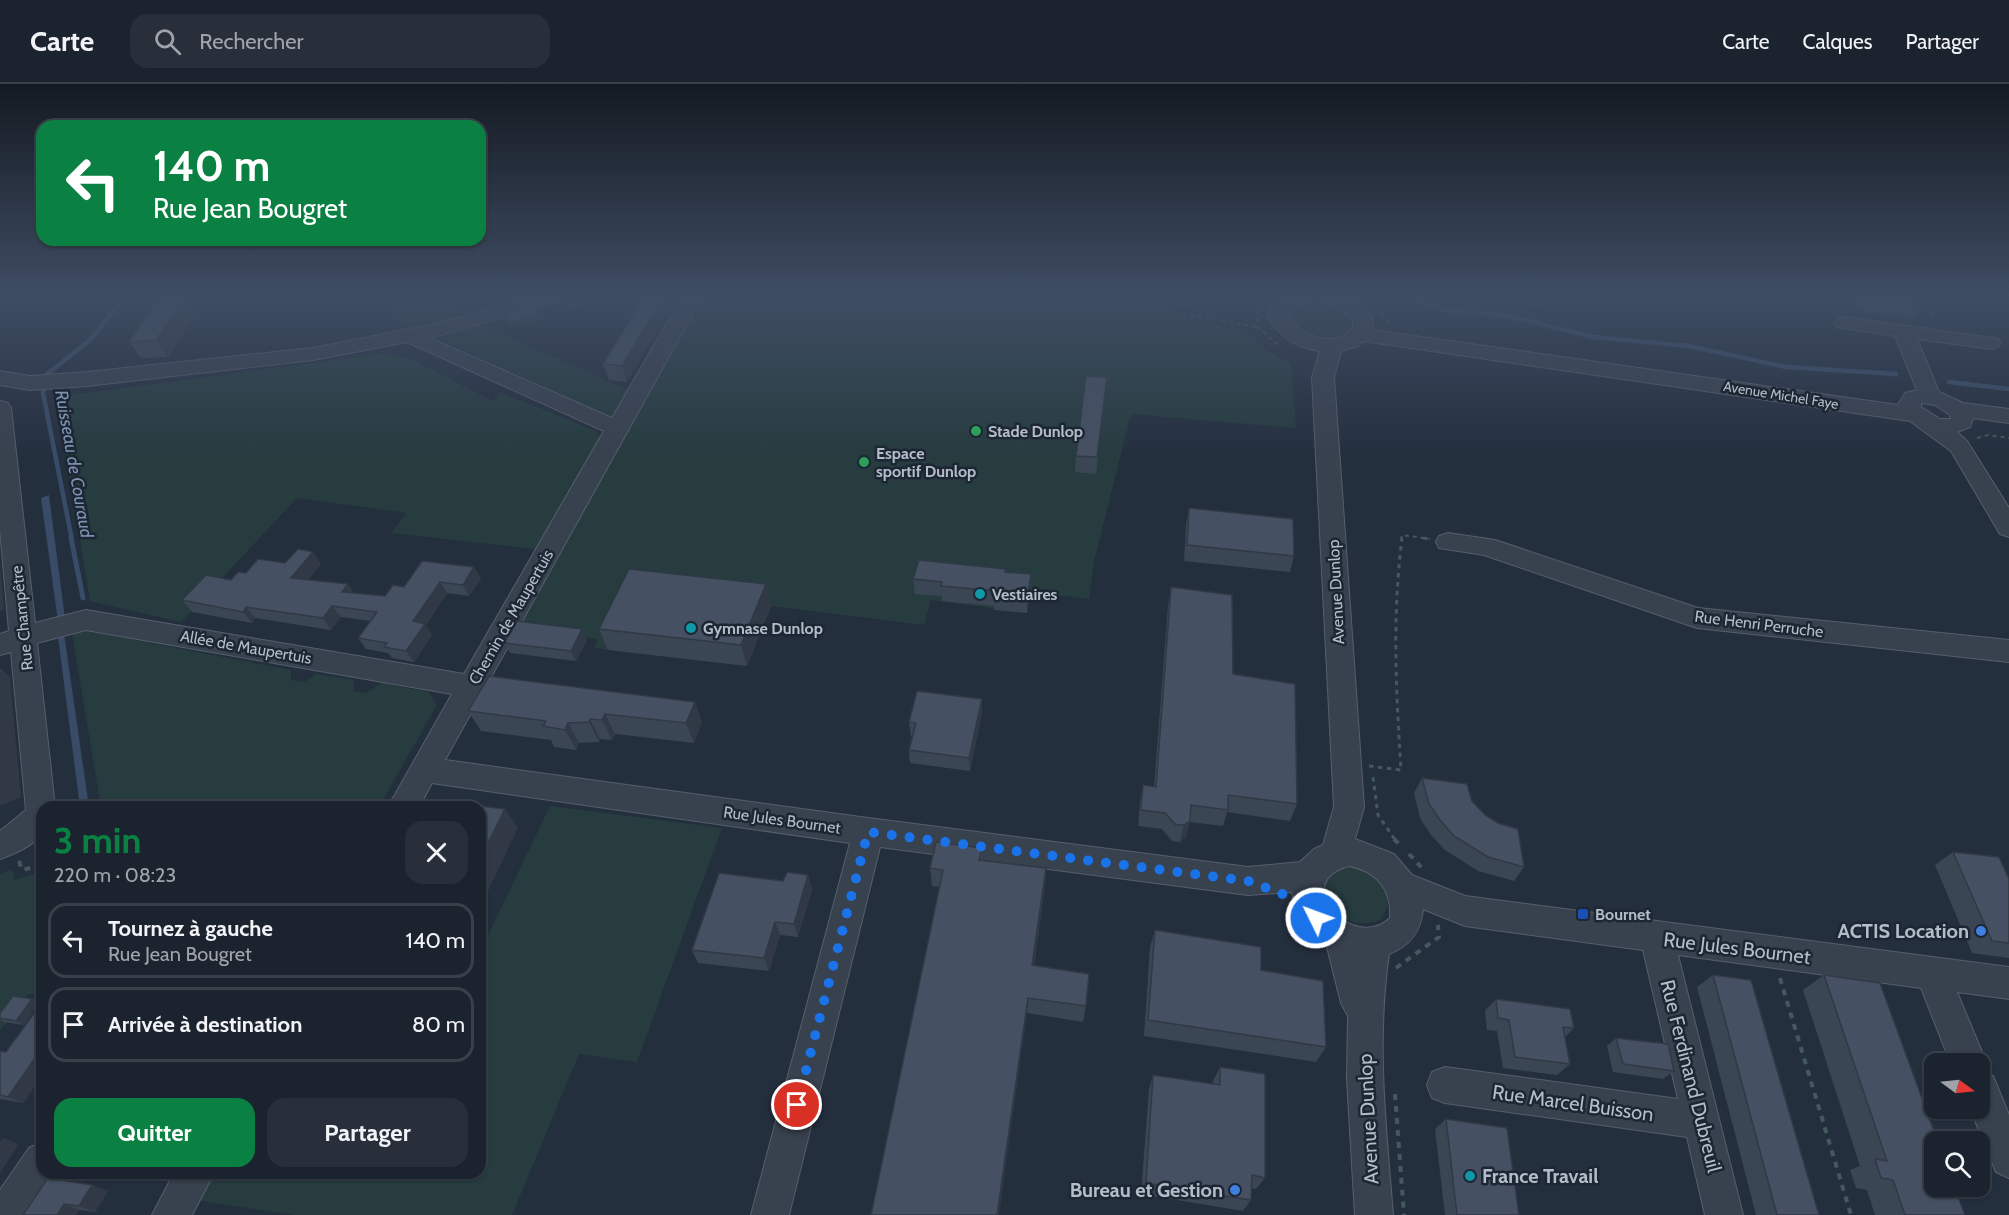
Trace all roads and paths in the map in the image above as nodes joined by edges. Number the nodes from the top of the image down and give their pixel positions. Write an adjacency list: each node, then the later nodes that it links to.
1 (336, 350): 9 (street)
2 (438, 350): 14 (street)
3 (662, 350): 14 (street, Chemin de Maupertuis)
4 (1310, 350): 8 (street, Avenue Dunlop)
5 (1331, 350): 8 (street, Avenue Dunlop)
6 (1522, 350): 11 (street, Avenue Michel Faye)
7 (1908, 350): 11 (street)
8 (1323, 377): 23 (street, Avenue Dunlop)
9 (0, 378)
10 (0, 408): 16 (street, Rue Champêtre)
11 (1922, 409): 13 (street); 13 (street)
12 (2009, 416): 13 (street)
13 (1959, 426): 15 (street); 17 (street)
14 (619, 427): 21 (street, Chemin de Maupertuis)
15 (2009, 429)
16 (4, 487): 19 (street, Rue Champêtre)
17 (2009, 528)
18 (1448, 542): 20 (street, Rue Henri Perruche); 24 (path)
19 (12, 641): 21 (street, Allée de Maupertuis); 26 (street, Rue Champêtre)
20 (2009, 651)
21 (471, 686): 25 (street, Chemin de Maupertuis)
22 (1371, 756): 24 (path)
23 (1346, 763): 24 (path); 28 (street, Avenue Dunlop)
24 (1372, 767): 36 (path)
25 (424, 769): 27 (street, Chemin de Maupertuis); 30 (street, Rue Jules Bournet)
26 (39, 801)
27 (406, 801)
28 (1349, 807): 32 (street, Avenue Dunlop); 33 (street, Avenue Dunlop)
29 (36, 822): 31 (street, Rue Champêtre)
30 (868, 832): 35 (street, Rue Jules Bournet); 56 (street)
31 (0, 845)
32 (1336, 853): 33 (street); 35 (street)
33 (1375, 859): 34 (street)
34 (1402, 886): 36 (street, Rue Jules Bournet); 37 (street)
35 (1309, 890): 38 (street)
36 (1447, 909): 37 (street, Rue Jules Bournet); 39 (street, Rue Jules Bournet); 42 (path)
37 (1404, 923): 40 (street)
38 (1341, 938): 40 (street); 45 (street, Avenue Dunlop)
39 (1657, 938): 41 (street, Rue Jules Bournet); 50 (street, Rue Ferdinand Dubreuil)
40 (1374, 943): 45 (street, Avenue Dunlop)
41 (1772, 952): 43 (street, Rue Jules Bournet); 60 (path)
42 (1394, 970)
43 (1932, 972): 44 (street, Rue Jules Bournet); 46 (street)
44 (2009, 983)
45 (1363, 1023): 57 (street, Avenue Dunlop)
46 (1965, 1053)
47 (1445, 1085): 50 (street, Rue Marcel Buisson)
48 (1395, 1087): 58 (path)
49 (1990, 1113): 51 (street)
50 (1702, 1121): 59 (street, Rue Ferdinand Dubreuil)
51 (2009, 1159)
52 (36, 1170): 54 (street)
53 (192, 1179): 55 (street)
54 (6, 1215)
55 (171, 1215)
56 (770, 1215)
57 (1374, 1215)
58 (1404, 1215)
59 (1724, 1215)
60 (1851, 1215)

